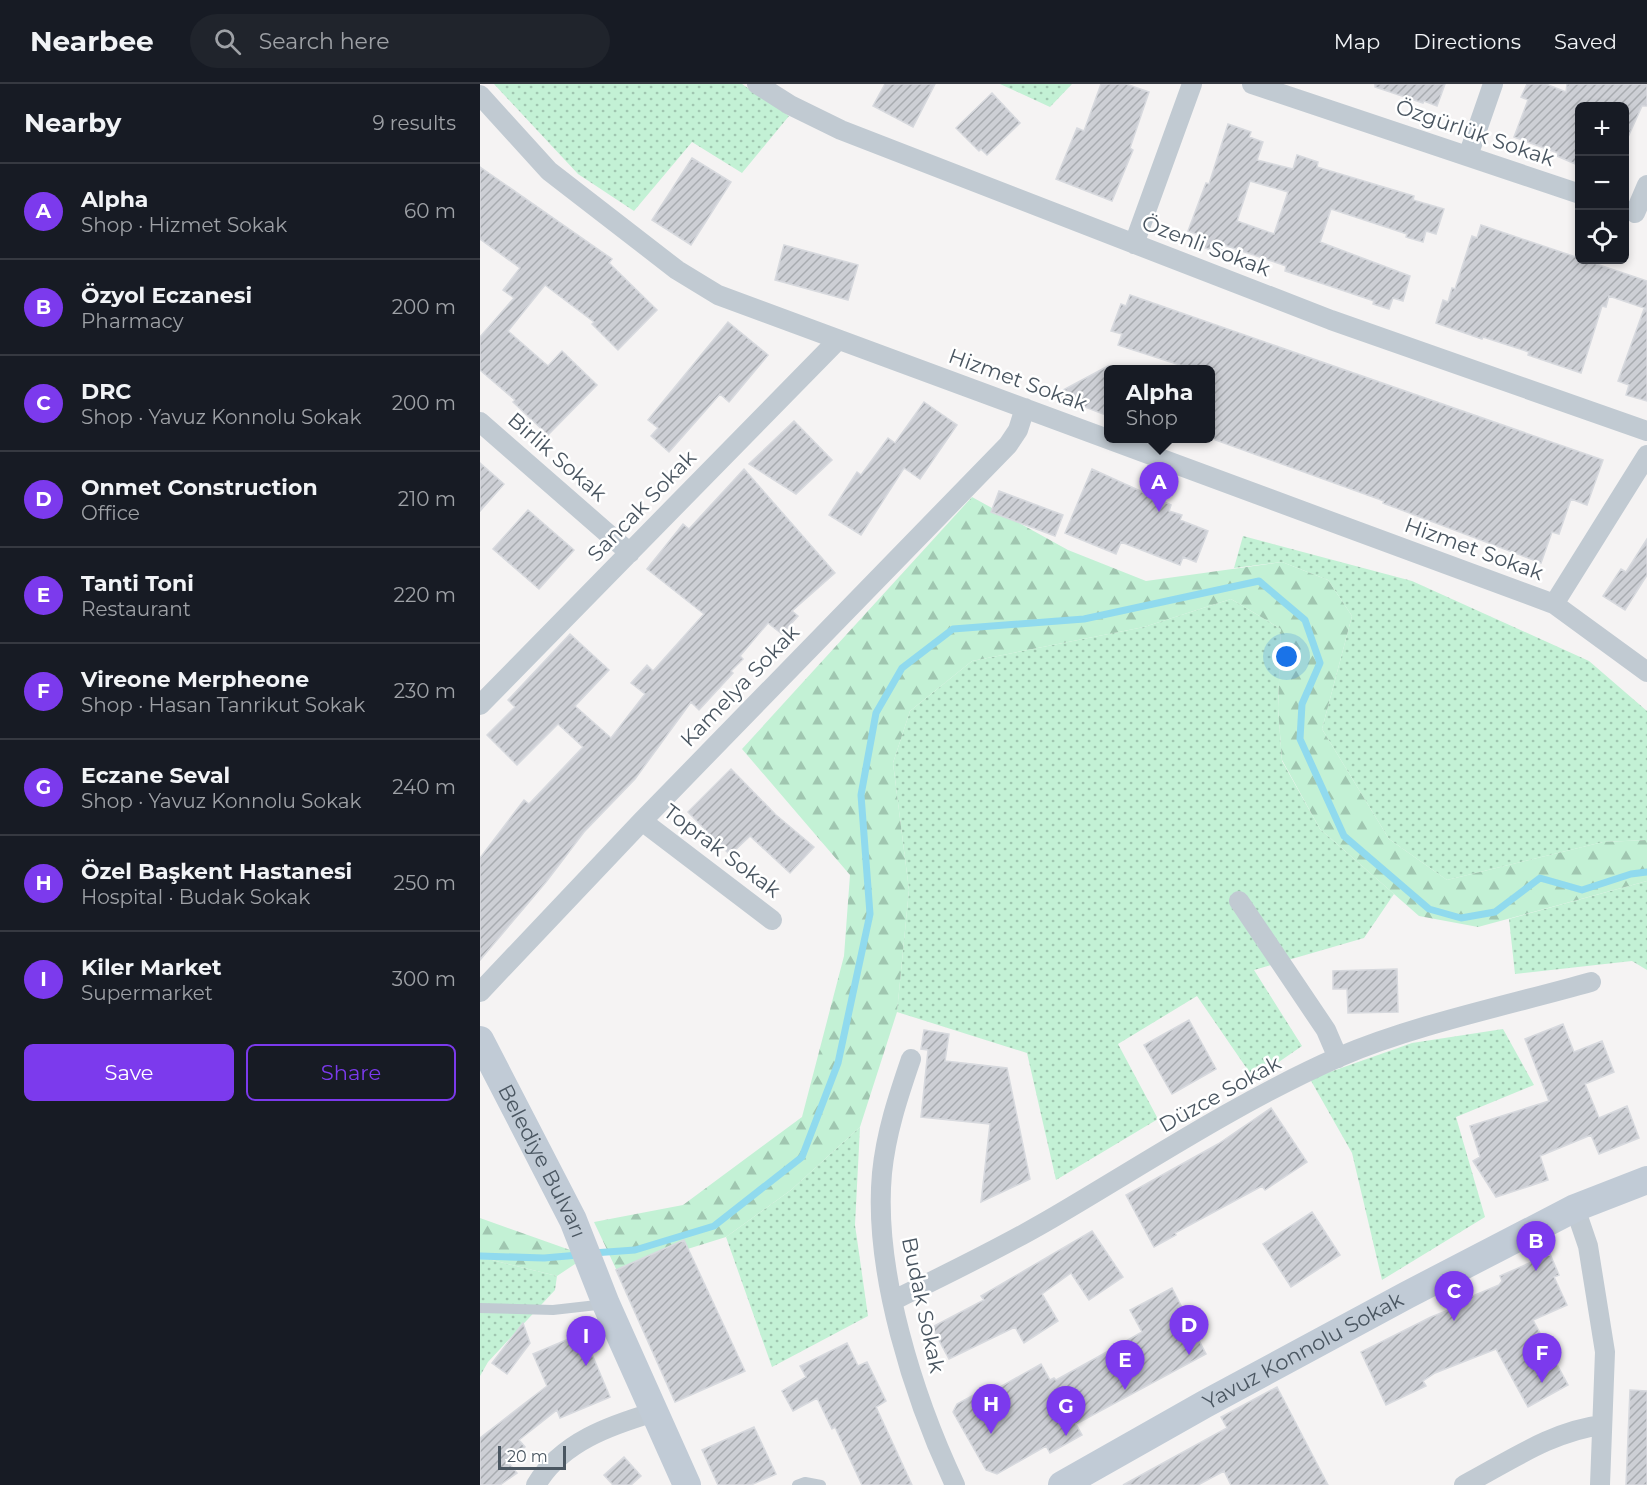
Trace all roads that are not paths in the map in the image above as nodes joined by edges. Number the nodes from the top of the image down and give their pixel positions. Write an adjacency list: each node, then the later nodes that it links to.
1 (757, 84): 10 (street, Özenli Sokak)
2 (1192, 84): 10 (street)
3 (1252, 84): 6 (street, Özgürlük Sokak)
4 (1493, 84): 6 (street)
5 (480, 95): 11 (street, Hizmet Sokak)
6 (1468, 156): 8 (street, Özgürlük Sokak)
7 (1647, 185): 9 (street)
8 (1575, 192)
9 (1635, 213)
10 (1134, 244): 14 (street, Özenli Sokak)
11 (838, 340): 12 (street, Hizmet Sokak); 18 (street, Sancak Sokak)
12 (1025, 408): 15 (street, Hizmet Sokak); 22 (street, Kamelya Sokak)
13 (480, 422): 18 (street, Birlik Sokak)
14 (1647, 431)
15 (1104, 437)
16 (1119, 443): 19 (street, Hizmet Sokak)
17 (1647, 455): 19 (street)
18 (630, 553): 21 (street, Sancak Sokak)
19 (1554, 604): 20 (street, Hizmet Sokak)
20 (1647, 672)
21 (480, 705)
22 (642, 820): 24 (street, Toprak Sokak); 26 (street, Kamelya Sokak)
23 (1239, 901): 28 (street)
24 (772, 920)
25 (1592, 982): 28 (street, Düzce Sokak)
26 (480, 992)
27 (480, 1040): 32 (street, Belediye Bulvarı)
28 (1338, 1058): 33 (street, Düzce Sokak)
29 (911, 1059): 33 (street, Budak Sokak)
30 (1647, 1180): 31 (street, Yavuz Konnolu Sokak)
31 (1575, 1208): 36 (street); 42 (street, Yavuz Konnolu Sokak)
32 (602, 1294): 34 (lane); 35 (street, Belediye Bulvarı)
33 (894, 1300): 41 (street, Budak Sokak)
34 (480, 1308)
35 (655, 1412): 37 (street); 38 (street, Belediye Bulvarı)
36 (1602, 1425): 43 (street); 44 (street)
37 (536, 1485)
38 (687, 1485)
39 (797, 1485): 40 (lane)
40 (821, 1485)
41 (955, 1485)
42 (1062, 1485)
43 (1464, 1485)
44 (1600, 1485)

